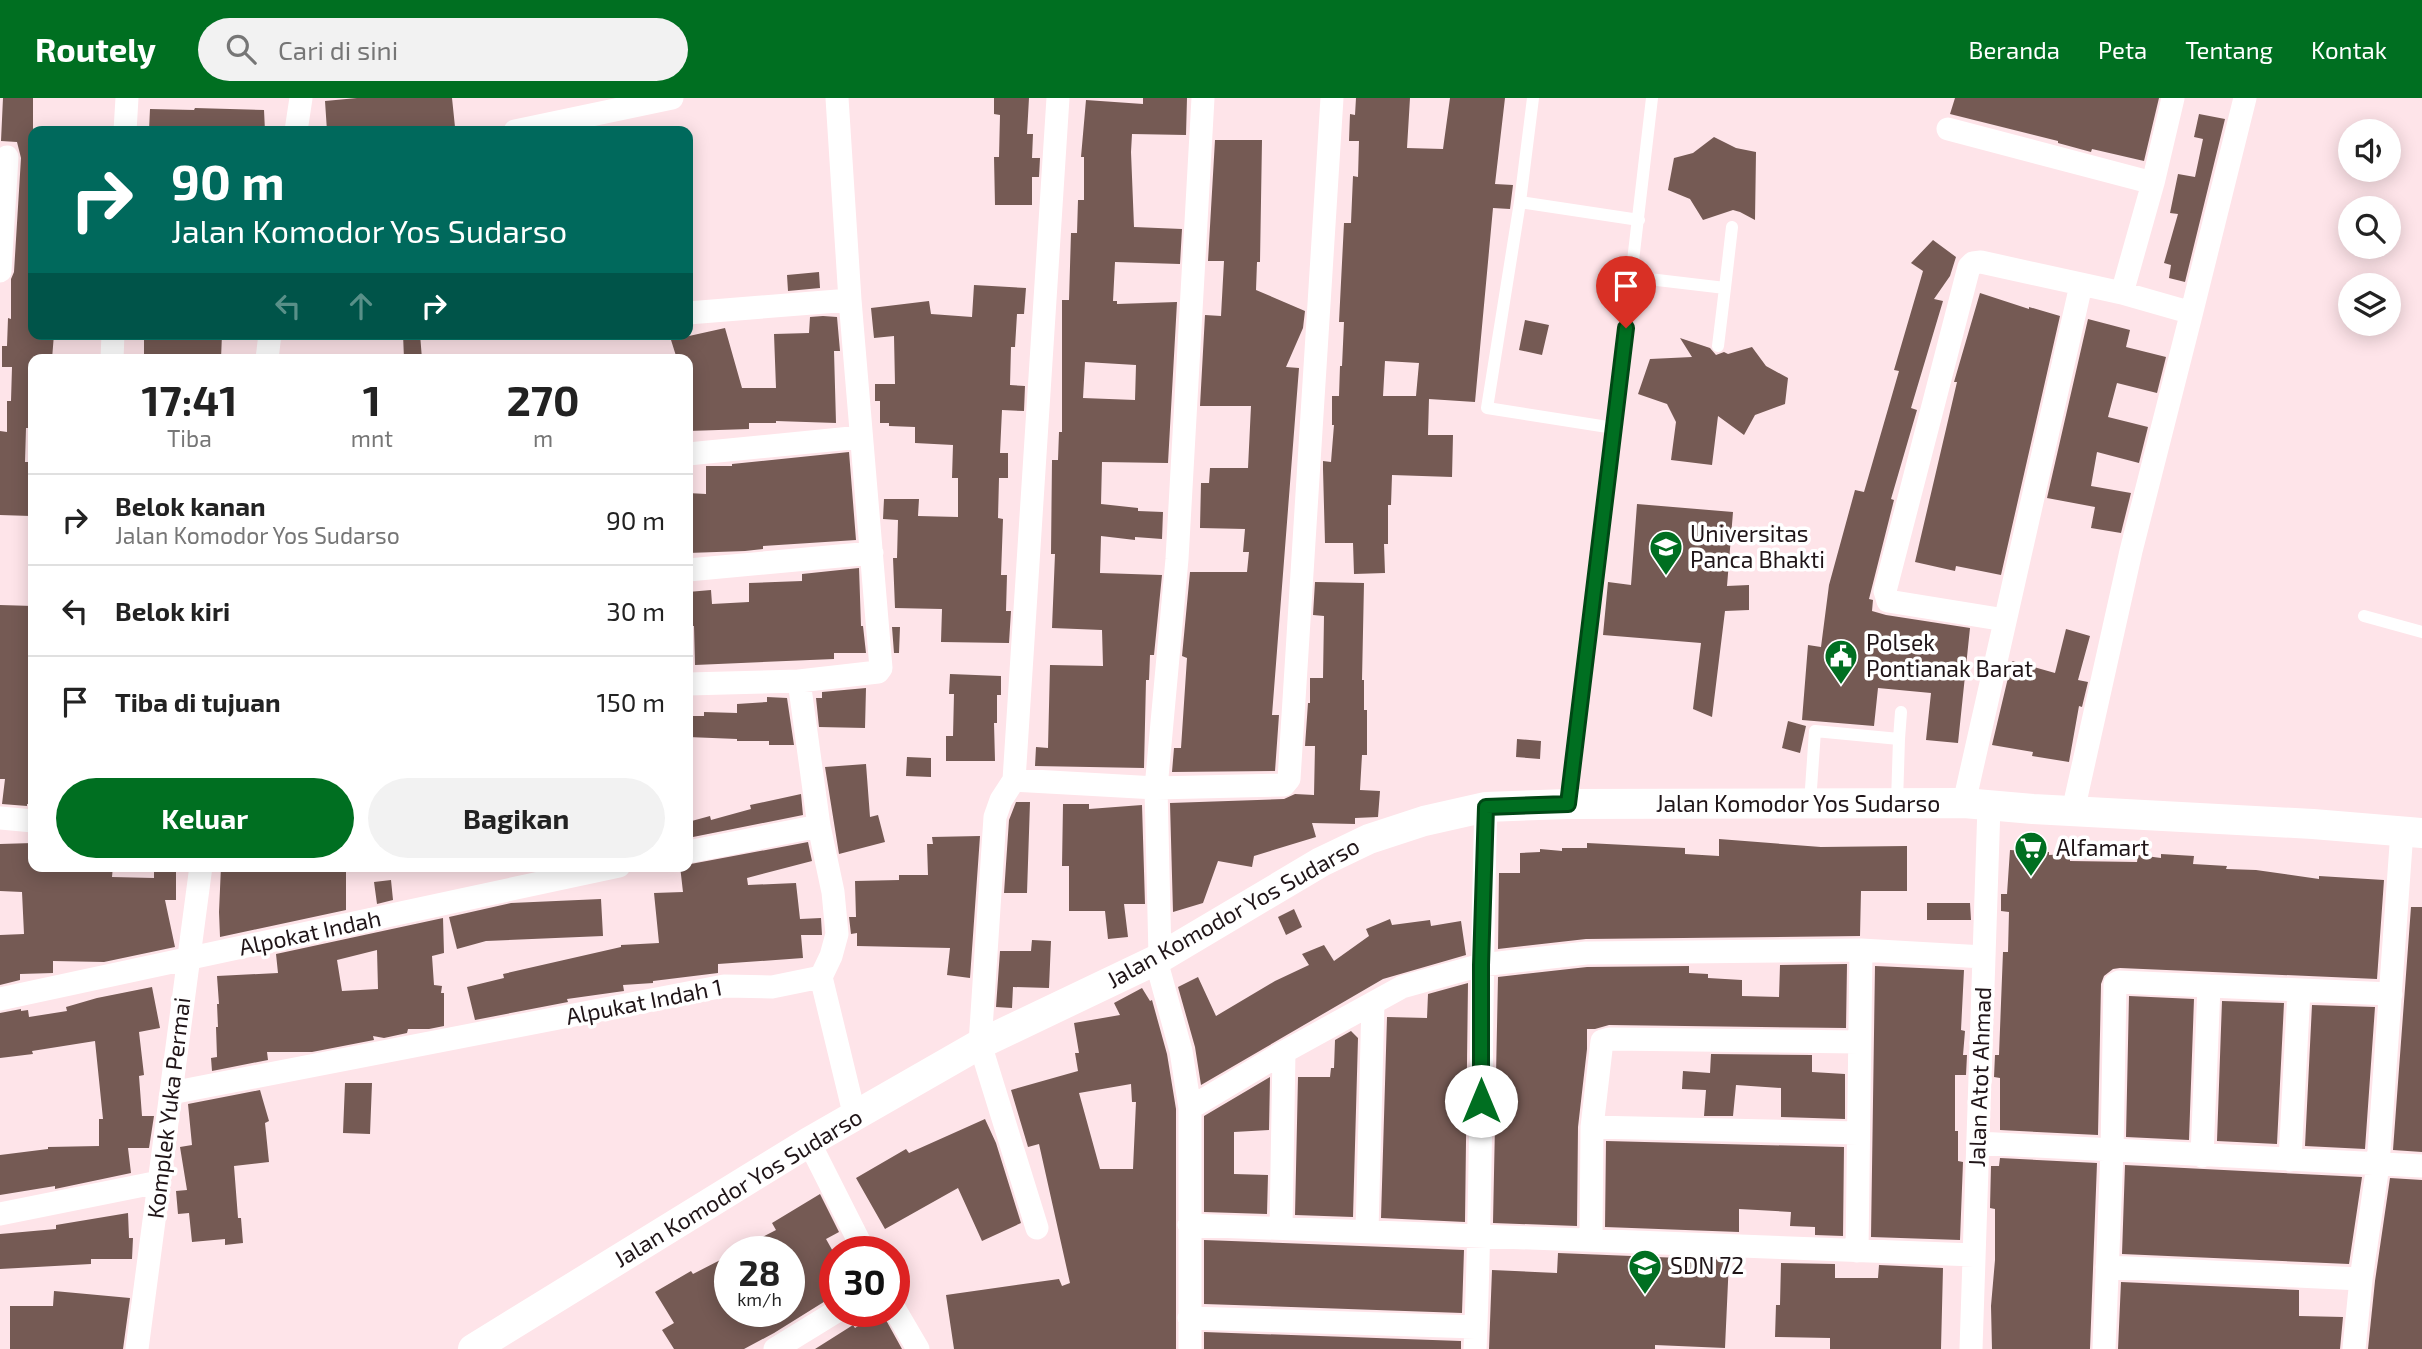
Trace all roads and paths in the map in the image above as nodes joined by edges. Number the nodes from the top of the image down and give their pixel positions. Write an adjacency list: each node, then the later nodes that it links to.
1 (127, 98): 12 (street)
2 (301, 98): 13 (street)
3 (672, 98): 14 (street)
4 (837, 98): 26 (street)
5 (1058, 98): 42 (street)
6 (1203, 98): 43 (street)
7 (1332, 98): 43 (street)
8 (1533, 98): 18 (lane)
9 (1653, 98): 19 (lane)
10 (2173, 98): 17 (street)
11 (2245, 98): 28 (street)
12 (125, 126)
13 (297, 126)
14 (539, 126)
15 (1948, 129): 17 (street)
16 (7, 157): 21 (street)
17 (2153, 183): 25 (street)
18 (1520, 202): 19 (lane); 30 (lane)
19 (1639, 220): 22 (lane)
20 (1732, 227): 24 (lane)
21 (0, 271)
22 (1632, 277): 24 (lane); 30 (lane)
23 (2081, 285): 25 (street); 36 (street, Jalan Atot Ahmad); 36 (street)
24 (1725, 288): 29 (lane)
25 (2122, 293): 28 (street)
26 (850, 300): 27 (street); 31 (street)
27 (693, 313)
28 (2190, 319): 49 (street)
29 (1718, 346)
30 (1615, 428): 45 (lane)
31 (861, 438): 32 (street); 33 (street)
32 (693, 454)
33 (872, 553): 34 (street); 38 (street)
34 (693, 570)
35 (2364, 616): 37 (lane)
36 (2005, 620): 47 (street, Jalan Atot Ahmad)
37 (2422, 632)
38 (799, 681): 39 (street); 52 (street)
39 (693, 684)
40 (1900, 712): 41 (lane)
41 (1899, 738): 44 (lane); 46 (lane)
42 (1014, 780): 43 (street); 69 (street)
43 (1156, 788): 59 (street)
44 (1898, 803): 46 (street, Jalan Komodor Yos Sudarso); 47 (street, Jalan Komodor Yos Sudarso)
45 (1568, 804): 46 (street, Jalan Komodor Yos Sudarso); 48 (street, Jalan Komodor Yos Sudarso)
46 (1810, 804)
47 (1977, 804): 49 (street, Jalan Komodor Yos Sudarso); 58 (street, Jalan Atot Ahmad)
48 (1486, 807): 59 (street, Jalan Komodor Yos Sudarso); 61 (street)
49 (2073, 811): 53 (street, Jalan Komodor Yos Sudarso)
50 (0, 818): 51 (street)
51 (28, 821)
52 (819, 826): 54 (street); 62 (street)
53 (2412, 832): 65 (street)
54 (693, 851)
55 (200, 872): 60 (street, Komplek Yuka Permai)
56 (591, 872): 60 (street, Alpokat Indah)
57 (1861, 950): 58 (street); 61 (street); 68 (street)
58 (1984, 957): 77 (street, Jalan Atot Ahmad)
59 (1158, 958): 69 (street, Jalan Komodor Yos Sudarso); 72 (street)
60 (188, 959): 66 (street, Alpokat Indah); 71 (street, Komplek Yuka Permai)
61 (1481, 965): 67 (street); 90 (street)
62 (821, 977): 71 (street, Alpukat Indah 1); 73 (street)
63 (2209, 986): 64 (street); 78 (street); 79 (street)
64 (2299, 990): 65 (street); 80 (street)
65 (2391, 994): 81 (street)
66 (0, 999)
67 (1373, 1003): 70 (street); 88 (street)
68 (1859, 1042): 74 (street); 75 (street)
69 (980, 1044): 73 (street, Jalan Komodor Yos Sudarso); 87 (street)
70 (1284, 1052): 72 (street); 86 (street)
71 (171, 1093): 83 (street, Komplek Yuka Permai)
72 (1190, 1108): 85 (street)
73 (855, 1117): 76 (street, Jalan Komodor Yos Sudarso)
74 (1592, 1127): 75 (street); 91 (street)
75 (1858, 1133): 92 (street)
76 (809, 1142): 89 (street); 101 (street, Jalan Komodor Yos Sudarso)
77 (1978, 1143): 78 (street); 93 (street, Jalan Atot Ahmad)
78 (2112, 1151): 79 (street); 94 (street)
79 (2202, 1156): 80 (street)
80 (2290, 1160): 81 (street)
81 (2378, 1165): 82 (street); 95 (street)
82 (2422, 1166)
83 (159, 1182): 84 (street); 100 (street, Komplek Yuka Permai)
84 (0, 1214)
85 (1189, 1224): 86 (street); 96 (street)
86 (1281, 1227): 88 (street)
87 (1037, 1228)
88 (1367, 1231): 90 (street)
89 (856, 1236)
90 (1480, 1237): 91 (street); 99 (street)
91 (1591, 1240): 92 (street)
92 (1857, 1251): 93 (street)
93 (1974, 1255): 105 (street, Jalan Atot Ahmad)
94 (2107, 1267): 95 (street); 106 (street)
95 (2361, 1279): 107 (street)
96 (1189, 1318): 99 (street); 104 (street)
97 (819, 1322): 102 (street)
98 (905, 1327): 103 (street)
99 (1476, 1338)
100 (137, 1349)
101 (473, 1349)
102 (775, 1349)
103 (918, 1349)
104 (1190, 1349)
105 (1971, 1349)
106 (2104, 1349)
107 (2354, 1349)

